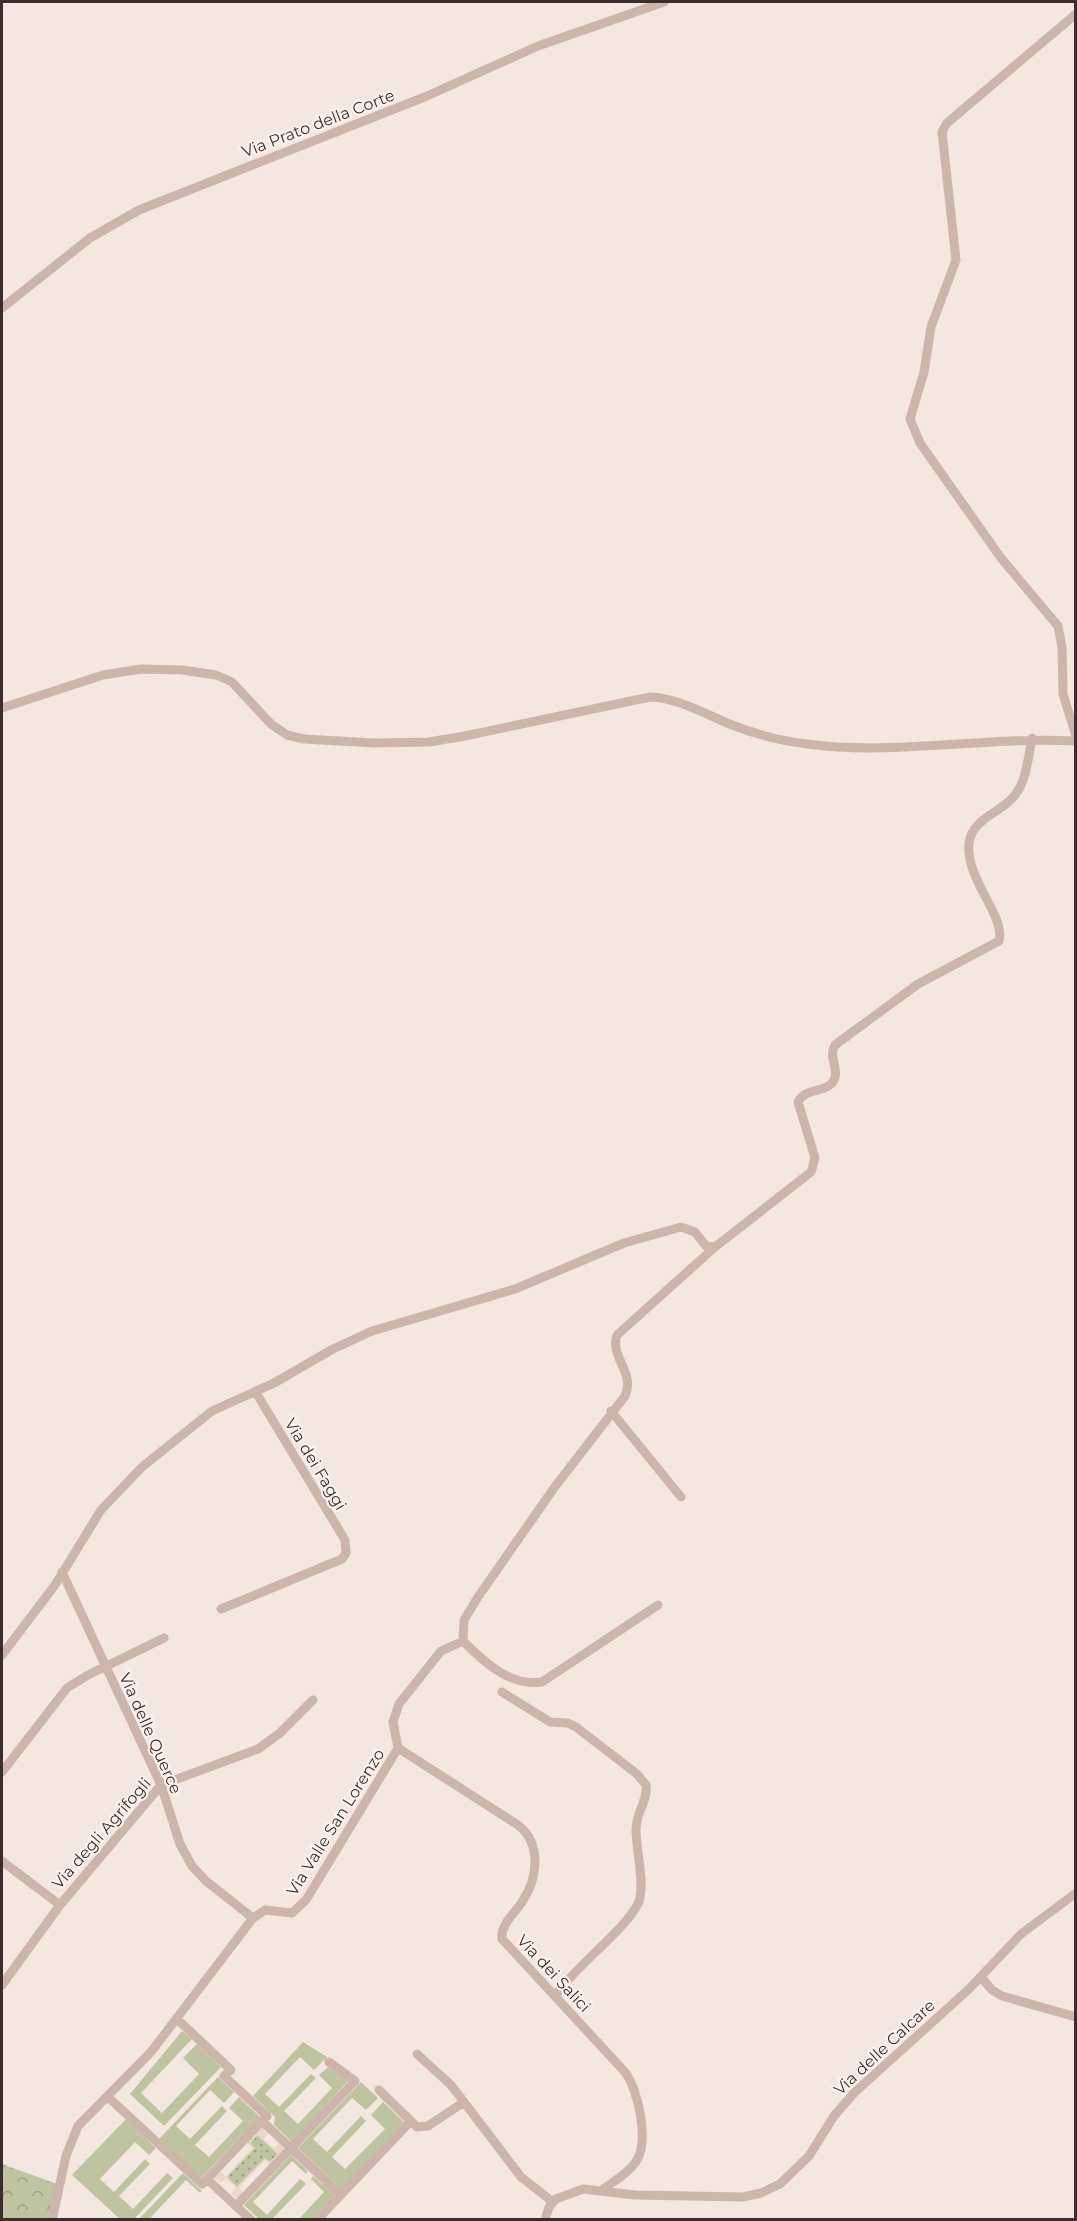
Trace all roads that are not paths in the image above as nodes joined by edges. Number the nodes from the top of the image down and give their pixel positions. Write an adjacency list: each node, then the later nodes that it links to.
1 (664, 2): 3 (street, Via Prato della Corte)
2 (1076, 14): 5 (street)
3 (2, 308)
4 (2, 708): 6 (street)
5 (1076, 736)
6 (1032, 738): 7 (street); 8 (street)
7 (1076, 741)
8 (715, 1247): 9 (street); 10 (street)
9 (255, 1391): 12 (street); 14 (street, Via dei Faggi)
10 (611, 1411): 11 (street); 16 (street)
11 (681, 1497)
12 (62, 1572): 17 (street); 18 (street, Via delle Querce)
13 (658, 1605): 16 (street)
14 (221, 1609)
15 (164, 1638): 18 (street)
16 (463, 1641): 21 (street, Via Valle San Lorenzo)
17 (2, 1655)
18 (105, 1667): 22 (street); 23 (street, Via delle Querce)
19 (502, 1692): 30 (street)
20 (313, 1700): 23 (street, Via degli Agrifogli)
21 (399, 1748): 27 (street, Via Valle San Lorenzo); 30 (street, Via dei Salici)
22 (2, 1772)
23 (161, 1785): 26 (street, Via degli Agrifogli); 27 (street, Via delle Querce)
24 (2, 1861): 26 (street)
25 (1076, 1893): 28 (street, Via delle Calcare)
26 (60, 1905): 29 (street, Via degli Agrifogli)
27 (253, 1918): 32 (street)
28 (981, 1977): 31 (street); 42 (street, Via delle Calcare)
29 (2, 1985)
30 (556, 1995): 42 (street, Via dei Salici)
31 (1076, 2017)
32 (177, 2019): 36 (street); 38 (street)
33 (417, 2054): 37 (street)
34 (329, 2062): 40 (street)
35 (379, 2090): 39 (street)
36 (107, 2096): 41 (street); 46 (street)
37 (464, 2102): 39 (street); 44 (street)
38 (262, 2121): 40 (street); 41 (street)
39 (410, 2122): 43 (street)
40 (291, 2148): 43 (street); 45 (street)
41 (207, 2179): 45 (street)
42 (602, 2190): 44 (street, Via delle Calcare)
43 (341, 2195): 48 (street)
44 (553, 2202): 49 (street)
45 (236, 2206): 47 (street)
46 (52, 2220)
47 (251, 2220)
48 (317, 2220)
49 (544, 2220)

